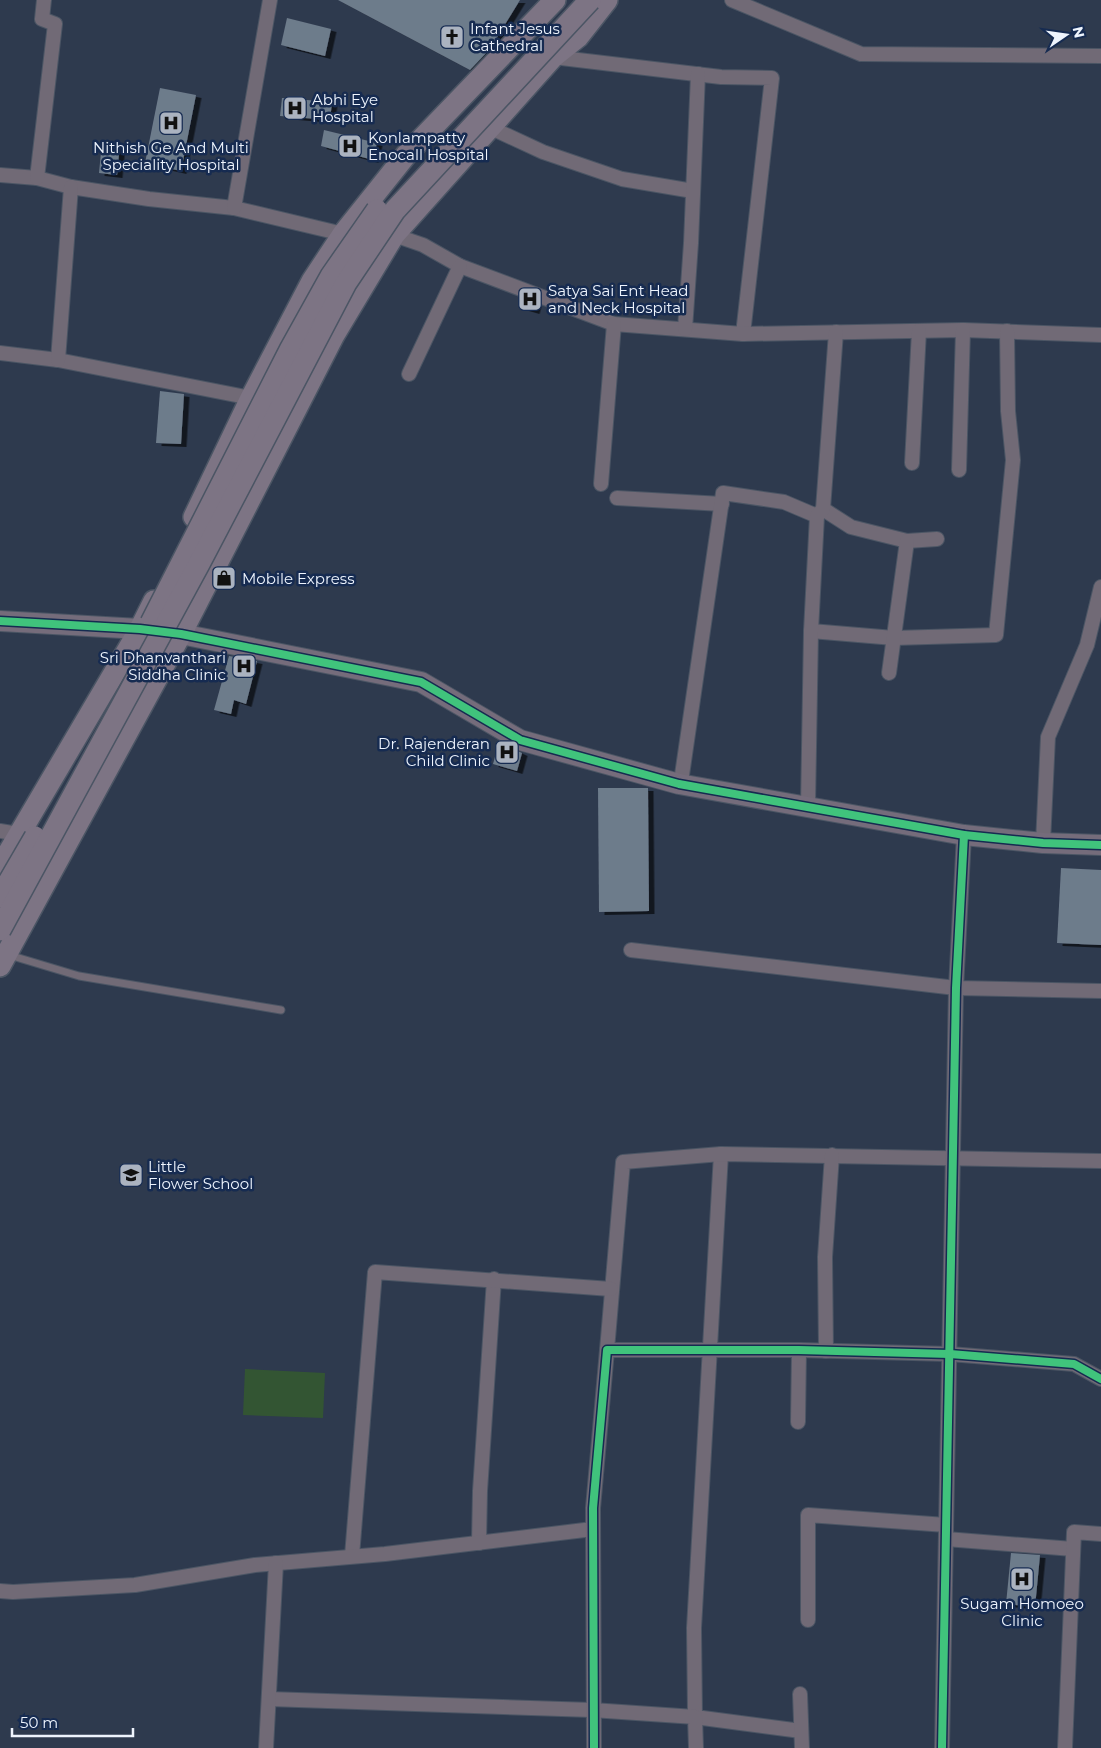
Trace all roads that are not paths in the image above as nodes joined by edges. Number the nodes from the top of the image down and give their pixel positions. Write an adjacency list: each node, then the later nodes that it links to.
1 (44, 0): 13 (street)
2 (270, 0): 16 (street)
3 (572, 0): 54 (main road, bridge)
4 (590, 0): 55 (main road, bridge)
5 (607, 0): 9 (main road)
6 (732, 0): 8 (street)
7 (550, 3): 17 (main road)
8 (1101, 56)
9 (553, 57): 10 (street); 11 (main road)
10 (698, 74): 15 (street); 26 (street)
11 (489, 127): 15 (street); 18 (main road)
12 (0, 175): 13 (street)
13 (38, 178): 14 (street)
14 (71, 188): 16 (street); 29 (street)
15 (693, 191): 21 (street)
16 (234, 208): 17 (street)
17 (343, 234): 31 (main road)
18 (394, 234): 19 (street); 44 (main road)
19 (460, 266): 20 (street); 30 (street)
20 (614, 324): 21 (street); 34 (street)
21 (685, 329): 26 (street)
22 (919, 330): 23 (street); 25 (street); 32 (street)
23 (963, 330): 24 (street); 33 (street)
24 (1007, 331): 27 (street); 45 (street)
25 (836, 332): 26 (street); 37 (street)
26 (743, 334)
27 (1101, 335)
28 (0, 353): 29 (street)
29 (58, 360): 31 (street)
30 (409, 374)
31 (251, 398): 42 (main road)
32 (912, 463)
33 (958, 470)
34 (601, 484)
35 (617, 498): 36 (street)
36 (722, 504): 37 (street); 47 (street)
37 (820, 513): 39 (street); 43 (street)
38 (937, 539): 39 (street)
39 (907, 541): 45 (street)
40 (1101, 587): 51 (street)
41 (0, 621): 42 (street)
42 (140, 629): 44 (street); 49 (main road)
43 (811, 631): 45 (street); 48 (street)
44 (181, 634): 47 (street); 57 (main road)
45 (894, 638): 46 (street)
46 (889, 673)
47 (679, 784): 48 (street)
48 (808, 806): 50 (street)
49 (9, 833): 53 (main road)
50 (964, 835): 51 (street); 58 (street)
51 (1043, 844): 52 (street)
52 (1101, 845)
53 (0, 867)
54 (0, 897)
55 (0, 930)
56 (631, 950): 58 (street)
57 (3, 960): 60 (lane)
58 (956, 988): 59 (street); 63 (street)
59 (1101, 991)
60 (281, 1010)
61 (721, 1154): 62 (street); 66 (street); 69 (street)
62 (832, 1155): 63 (street); 70 (street)
63 (953, 1157): 64 (street); 71 (street)
64 (1101, 1161)
65 (494, 1279): 66 (street); 78 (street); 80 (street)
66 (611, 1288): 67 (street)
67 (607, 1350): 69 (street); 75 (street)
68 (799, 1350): 69 (street); 70 (street); 73 (street)
69 (711, 1351): 87 (street)
70 (826, 1351): 71 (street)
71 (950, 1354): 72 (street); 74 (street)
72 (1101, 1378)
73 (798, 1422)
74 (946, 1525): 77 (street); 83 (street)
75 (593, 1529): 78 (street); 86 (street)
76 (1101, 1534): 79 (street)
77 (946, 1539): 79 (street); 93 (street)
78 (479, 1543): 80 (street)
79 (1073, 1549): 94 (street)
80 (352, 1556): 81 (street)
81 (276, 1563): 82 (street); 85 (street)
82 (0, 1591)
83 (808, 1620)
84 (800, 1694): 88 (street)
85 (269, 1700): 86 (street); 89 (street)
86 (592, 1710): 87 (street); 90 (street)
87 (695, 1717): 88 (street); 91 (street)
88 (801, 1731): 92 (street)
89 (266, 1748)
90 (594, 1748)
91 (696, 1748)
92 (802, 1748)
93 (942, 1748)
94 (1065, 1748)

